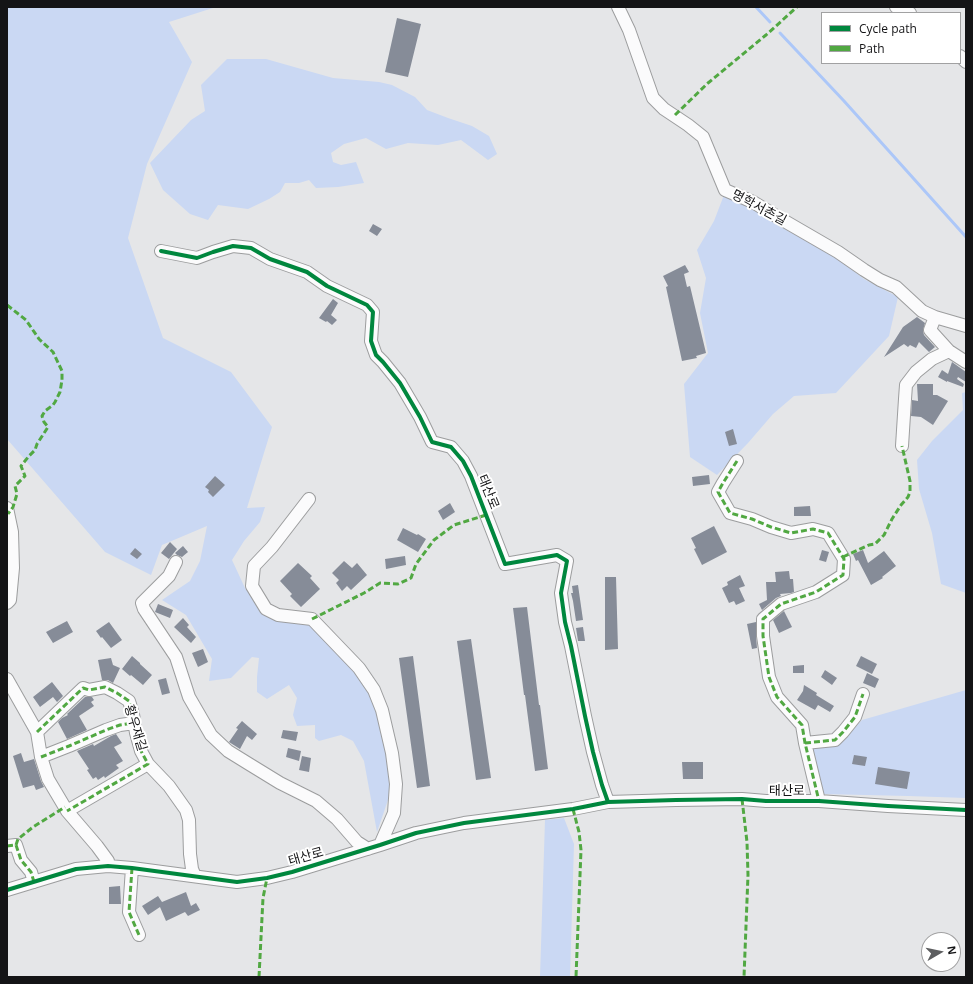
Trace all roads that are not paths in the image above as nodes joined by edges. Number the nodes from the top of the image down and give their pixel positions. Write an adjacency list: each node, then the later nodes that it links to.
1 (618, 7): 5 (street, 명학서촌길)
2 (896, 7): 3 (street)
3 (908, 12)
4 (161, 251): 23 (street, 태산로)
5 (935, 317): 6 (street, 명학서촌길); 7 (street)
6 (966, 326)
7 (948, 351): 8 (street); 9 (street)
8 (966, 362)
9 (902, 446)
10 (737, 461): 19 (street)
11 (309, 499): 27 (street)
12 (7, 508): 14 (street)
13 (176, 562): 28 (street)
14 (7, 603)
15 (7, 679): 18 (street)
16 (863, 694): 19 (street)
17 (134, 723): 18 (street, 황우재길); 20 (street); 21 (street, 황우재길)
18 (37, 732): 20 (street)
19 (805, 743): 22 (street)
20 (40, 757): 25 (street)
21 (148, 764): 25 (street); 31 (street, 황우재길)
22 (819, 801): 23 (street, 태산로); 24 (street, 태산로)
23 (608, 802): 27 (street, 태산로)
24 (966, 810)
25 (67, 811): 29 (street)
26 (7, 846): 32 (street)
27 (380, 846): 28 (street, 태산로)
28 (368, 849): 31 (street, 태산로)
29 (108, 866): 30 (street, 태산로); 32 (street, 태산로)
30 (132, 868): 31 (street, 태산로); 34 (street)
31 (195, 876)
32 (34, 882): 33 (street, 태산로)
33 (7, 890)
34 (139, 936)

